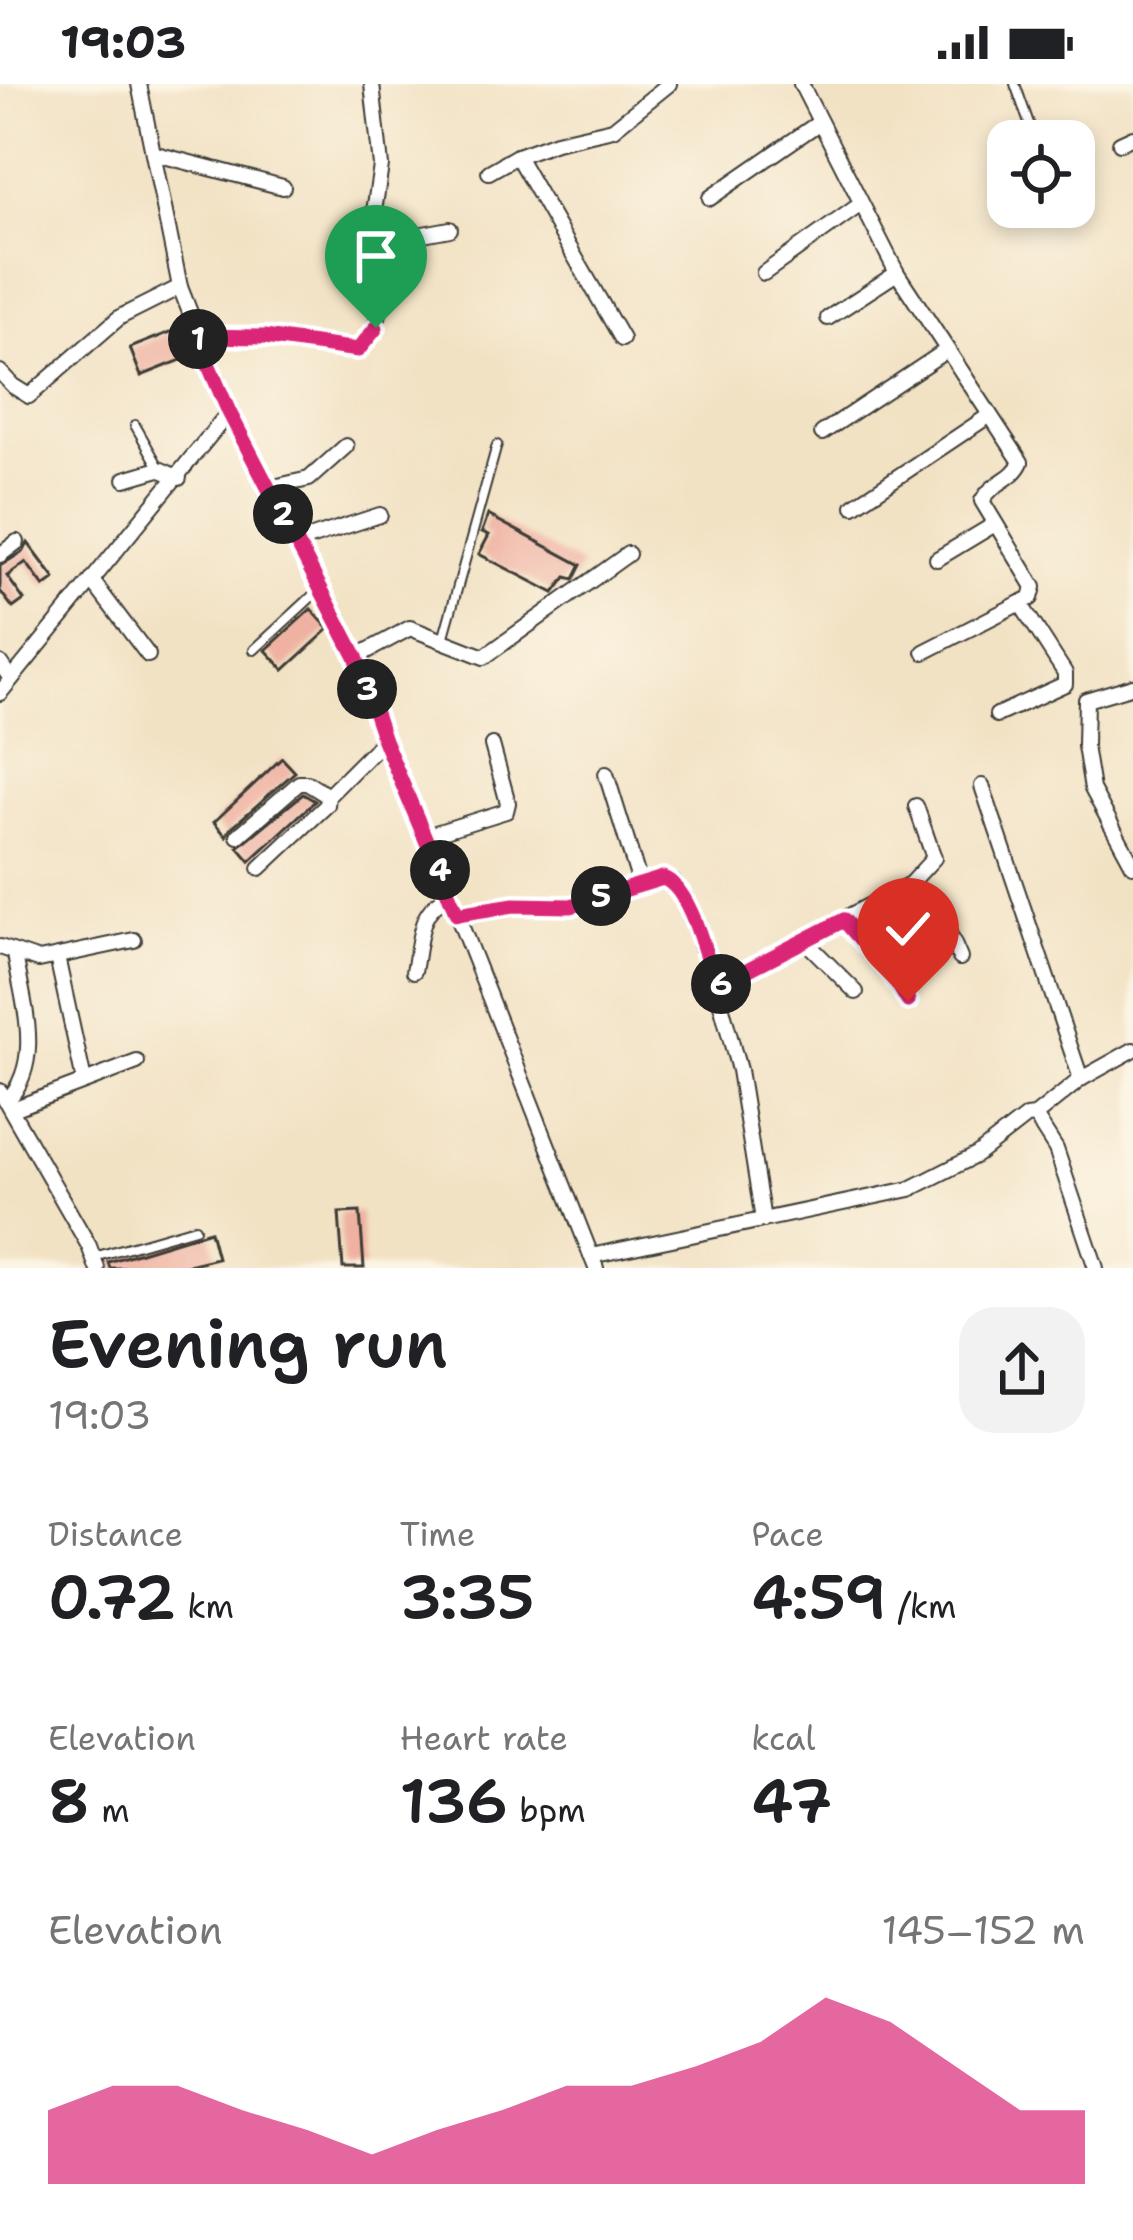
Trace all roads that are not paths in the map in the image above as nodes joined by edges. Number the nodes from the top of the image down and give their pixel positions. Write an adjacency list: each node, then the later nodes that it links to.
1 (140, 84): 8 (street)
2 (372, 84): 15 (street)
3 (669, 84): 9 (street)
4 (801, 84): 7 (street)
5 (1016, 84): 6 (lane)
6 (1028, 120)
7 (820, 122): 12 (street); 13 (street)
8 (157, 154): 11 (street); 18 (street)
9 (517, 156): 10 (street); 21 (street)
10 (489, 172)
11 (283, 187)
12 (710, 198)
13 (861, 204): 16 (street); 17 (street)
14 (450, 229): 15 (street)
15 (369, 244): 20 (street)
16 (764, 273)
17 (896, 273): 19 (street); 22 (street)
18 (180, 287): 20 (street); 23 (street)
19 (828, 318)
20 (196, 336): 24 (street)
21 (622, 339)
22 (947, 350): 25 (street); 27 (street)
23 (0, 372)
24 (229, 412): 31 (street); 33 (street)
25 (990, 415): 34 (street); 36 (street)
26 (135, 425): 30 (lane)
27 (821, 434)
28 (496, 445): 45 (lane)
29 (346, 446): 33 (street)
30 (159, 469): 31 (street); 32 (street)
31 (178, 478): 42 (street)
32 (125, 479)
33 (269, 488): 38 (street)
34 (854, 506)
35 (380, 515): 38 (street)
36 (995, 524): 41 (street); 44 (street)
37 (17, 542): 40 (street)
38 (298, 542): 43 (street)
39 (628, 554): 45 (street)
40 (0, 555)
41 (937, 559)
42 (93, 582): 48 (street); 51 (street)
43 (321, 587): 46 (lane); 49 (street)
44 (1020, 603): 47 (street); 54 (street)
45 (443, 641): 49 (street)
46 (254, 650)
47 (923, 652)
48 (148, 655)
49 (356, 657): 55 (street)
50 (0, 663): 51 (street)
51 (11, 680): 53 (street)
52 (1133, 686): 63 (street)
53 (0, 693)
54 (997, 715)
55 (384, 740): 59 (street); 62 (street)
56 (492, 745): 62 (street)
57 (606, 774): 65 (street)
58 (982, 786): 81 (street)
59 (328, 796): 61 (street); 64 (street)
60 (916, 806): 66 (street)
61 (238, 836)
62 (427, 836): 67 (street)
63 (1133, 866)
64 (260, 868)
65 (640, 883): 68 (street); 76 (street)
66 (910, 884): 69 (street); 74 (street)
67 (450, 896): 68 (street); 75 (street)
68 (457, 914): 87 (street)
69 (844, 920): 71 (street); 78 (street)
70 (134, 940): 73 (street)
71 (805, 941): 76 (street); 77 (street)
72 (7, 950): 73 (street); 83 (street)
73 (57, 957): 82 (street)
74 (960, 958)
75 (414, 971)
76 (716, 986): 85 (street)
77 (856, 992)
78 (908, 1001)
79 (1133, 1049): 81 (street)
80 (137, 1062): 82 (street)
81 (1081, 1079): 84 (street)
82 (84, 1081): 83 (street)
83 (6, 1101): 88 (street)
84 (1035, 1116): 85 (street); 89 (street)
85 (763, 1220): 87 (street)
86 (195, 1228): 88 (lane)
87 (593, 1262)
88 (95, 1263)
89 (1096, 1268)

